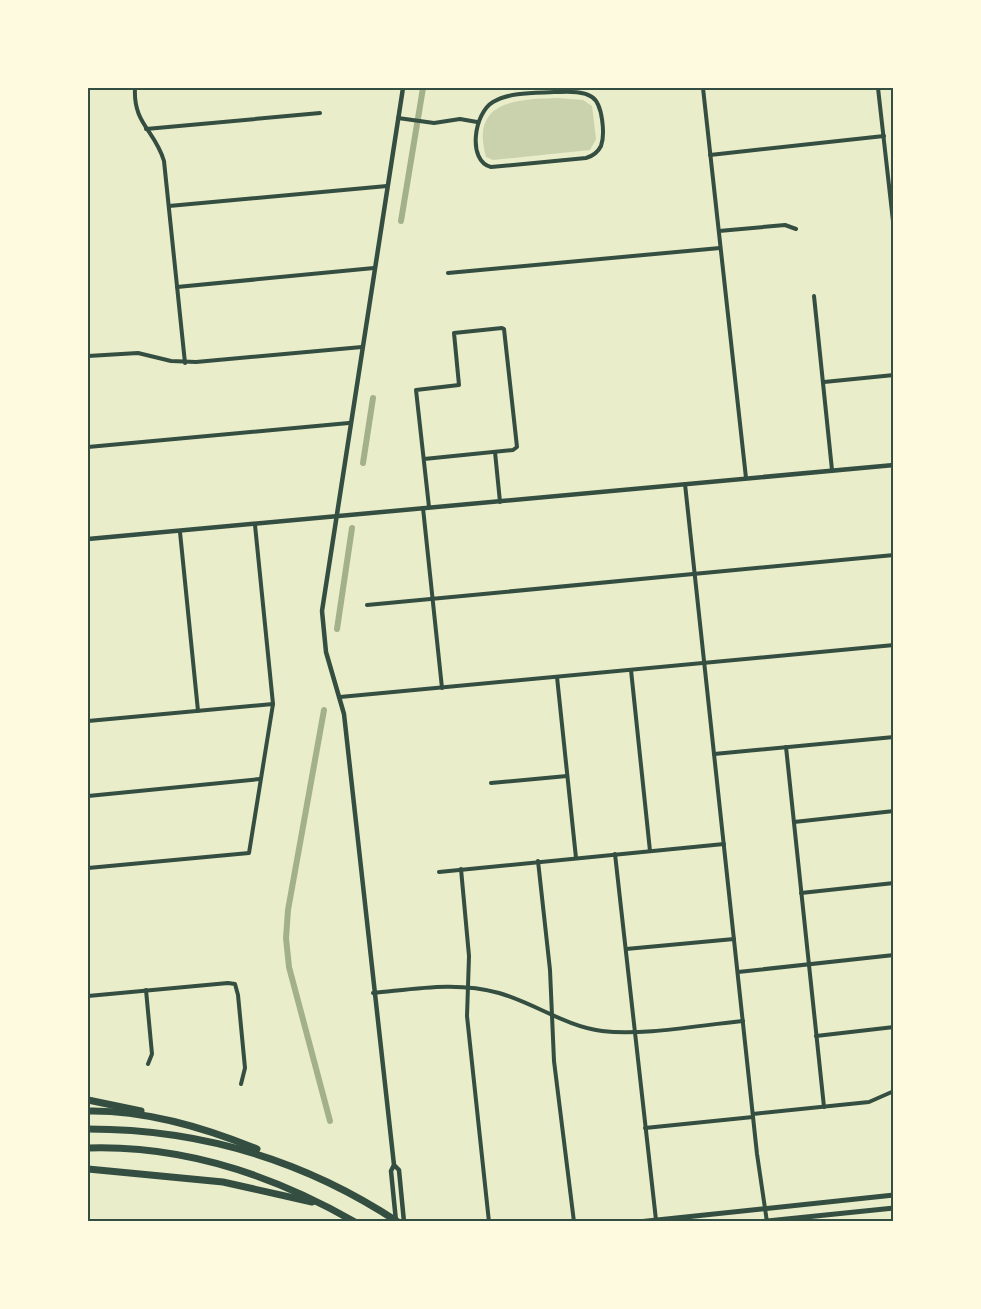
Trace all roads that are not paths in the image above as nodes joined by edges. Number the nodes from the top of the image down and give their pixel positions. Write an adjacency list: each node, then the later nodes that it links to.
1 (135, 88): 8 (street)
2 (402, 88): 6 (street)
3 (703, 88): 10 (street)
4 (878, 88): 9 (street)
5 (320, 113): 8 (street)
6 (398, 118): 7 (street); 11 (street)
7 (477, 122): 7 (street)
8 (146, 129): 12 (street)
9 (884, 136): 10 (street); 14 (street)
10 (710, 155): 15 (street)
11 (387, 186): 12 (street); 17 (street)
12 (168, 206): 19 (street)
13 (796, 229): 15 (street)
14 (894, 230)
15 (719, 231): 16 (street)
16 (720, 248): 18 (street); 32 (street)
17 (374, 268): 19 (street); 21 (street)
18 (448, 273)
19 (177, 287): 23 (street)
20 (814, 296): 25 (street)
21 (362, 347): 23 (street); 26 (street)
22 (88, 356): 23 (street)
23 (185, 363)
24 (894, 375): 25 (street)
25 (824, 382): 31 (street)
26 (350, 423): 27 (street); 37 (street)
27 (88, 447)
28 (495, 452): 29 (street); 29 (street); 34 (street)
29 (424, 459): 36 (street)
30 (894, 465): 31 (street)
31 (832, 470): 32 (street)
32 (746, 478): 33 (street)
33 (685, 484): 34 (street); 42 (street)
34 (500, 502): 36 (street)
35 (422, 508): 36 (street); 37 (street); 43 (street)
36 (430, 508)
37 (335, 517): 38 (street); 50 (street)
38 (254, 525): 39 (street); 51 (street)
39 (180, 532): 40 (street); 52 (street)
40 (88, 539)
41 (894, 556): 42 (street)
42 (695, 574): 43 (street); 46 (street)
43 (432, 599): 44 (street); 49 (street)
44 (367, 605)
45 (894, 645): 46 (street)
46 (705, 663): 47 (street); 56 (street)
47 (631, 670): 48 (street); 64 (street)
48 (557, 677): 49 (street); 57 (street)
49 (442, 688): 50 (street)
50 (340, 697): 80 (street)
51 (273, 704): 52 (street); 58 (street)
52 (198, 711): 53 (street)
53 (88, 721)
54 (894, 737): 55 (street)
55 (786, 747): 56 (street); 62 (street)
56 (714, 754): 63 (street)
57 (567, 776): 59 (street); 66 (street)
58 (260, 780): 60 (street); 68 (street)
59 (490, 783)
60 (88, 796)
61 (894, 811): 62 (street)
62 (794, 822): 72 (street)
63 (724, 844): 64 (street); 73 (street)
64 (650, 851): 65 (street)
65 (616, 854): 66 (street); 74 (street)
66 (576, 858): 67 (street)
67 (538, 862): 69 (street); 82 (street)
68 (88, 868)
69 (461, 869): 70 (street); 78 (street)
70 (439, 872)
71 (894, 884): 72 (street)
72 (801, 893): 76 (street)
73 (734, 939): 74 (street); 77 (street)
74 (626, 950): 85 (street)
75 (894, 956): 76 (street)
76 (809, 964): 77 (street); 86 (street)
77 (738, 972): 83 (street)
78 (468, 987): 80 (street); 82 (street); 110 (street)
79 (146, 990): 81 (street); 87 (street); 88 (street)
80 (374, 993): 98 (street)
81 (88, 996)
82 (552, 1015): 85 (street); 111 (street)
83 (743, 1021): 85 (street); 93 (street)
84 (894, 1027): 86 (street)
85 (634, 1032): 95 (street)
86 (816, 1036): 91 (street)
87 (148, 1064)
88 (241, 1084)
89 (894, 1091): 91 (street)
90 (88, 1100): 94 (highway)
91 (824, 1107): 93 (street)
92 (88, 1111): 94 (highway)
93 (753, 1116): 95 (street); 103 (street)
94 (177, 1122): 100 (highway)
95 (645, 1128): 106 (street)
96 (88, 1129): 100 (highway)
97 (88, 1148): 102 (highway)
98 (394, 1165): 108 (street); 109 (street)
99 (88, 1169): 102 (highway)
100 (302, 1169): 108 (highway)
101 (894, 1195): 103 (main road)
102 (327, 1206): 107 (highway)
103 (764, 1208): 105 (street); 106 (main road)
104 (894, 1208): 105 (main road)
105 (767, 1219): 113 (main road)
106 (656, 1220): 112 (main road)
107 (355, 1222)
108 (397, 1222)
109 (404, 1222)
110 (489, 1222)
111 (574, 1222)
112 (638, 1222)
113 (757, 1222)

